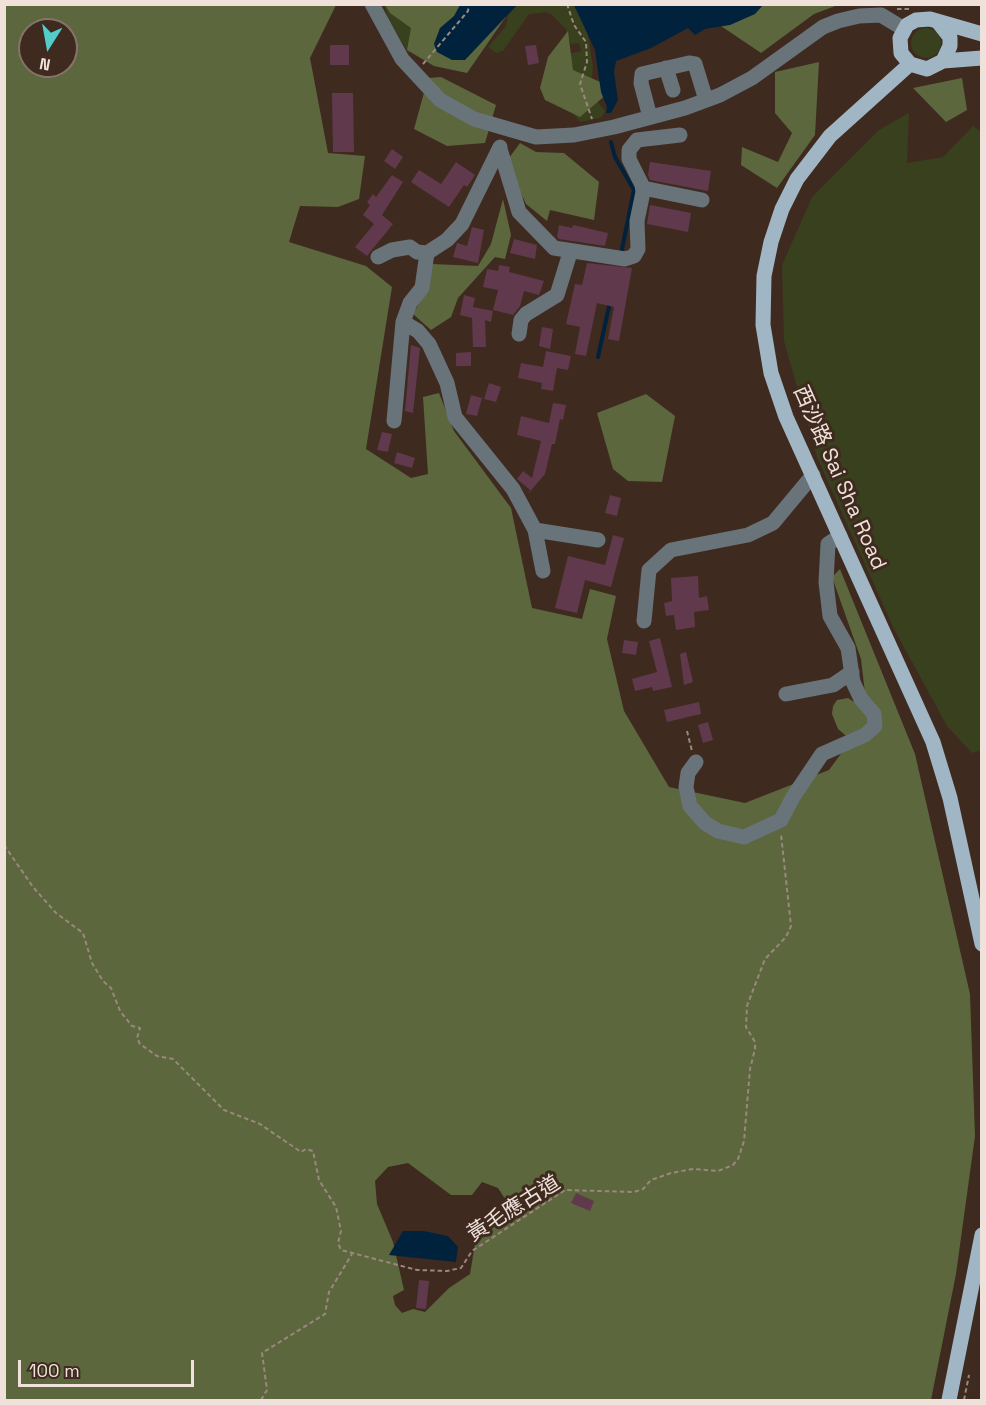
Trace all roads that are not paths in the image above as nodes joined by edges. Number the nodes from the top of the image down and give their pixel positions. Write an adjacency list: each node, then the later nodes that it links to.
1 (372, 4): 12 (street)
2 (939, 23): 3 (main road); 4 (main road); 6 (main road)
3 (904, 29): 7 (main road); 10 (street)
4 (981, 34)
5 (981, 58): 6 (main road)
6 (943, 61): 7 (main road)
7 (910, 64): 23 (main road, 西沙路 Sai Sha Road)
8 (666, 68): 9 (street); 10 (street); 11 (street)
9 (673, 90)
10 (706, 100): 11 (street)
11 (650, 117): 12 (street)
12 (508, 130): 14 (street)
13 (680, 135): 15 (street)
14 (500, 148): 17 (street); 18 (street)
15 (643, 189): 16 (street); 18 (street)
16 (702, 200)
17 (427, 253): 19 (street); 20 (street)
18 (570, 253): 21 (street)
19 (378, 257)
20 (403, 322): 22 (street); 24 (street)
21 (519, 334)
22 (394, 420)
23 (813, 475): 25 (main road, 西沙路 Sai Sha Road); 28 (street)
24 (535, 530): 26 (street); 27 (street)
25 (840, 536): 29 (street); 32 (main road, 西沙路 Sai Sha Road)
26 (598, 540)
27 (543, 571)
28 (644, 621)
29 (852, 672): 30 (street); 31 (street)
30 (786, 694)
31 (694, 756)
32 (981, 944)
33 (981, 1235): 34 (main road)
34 (949, 1401)

